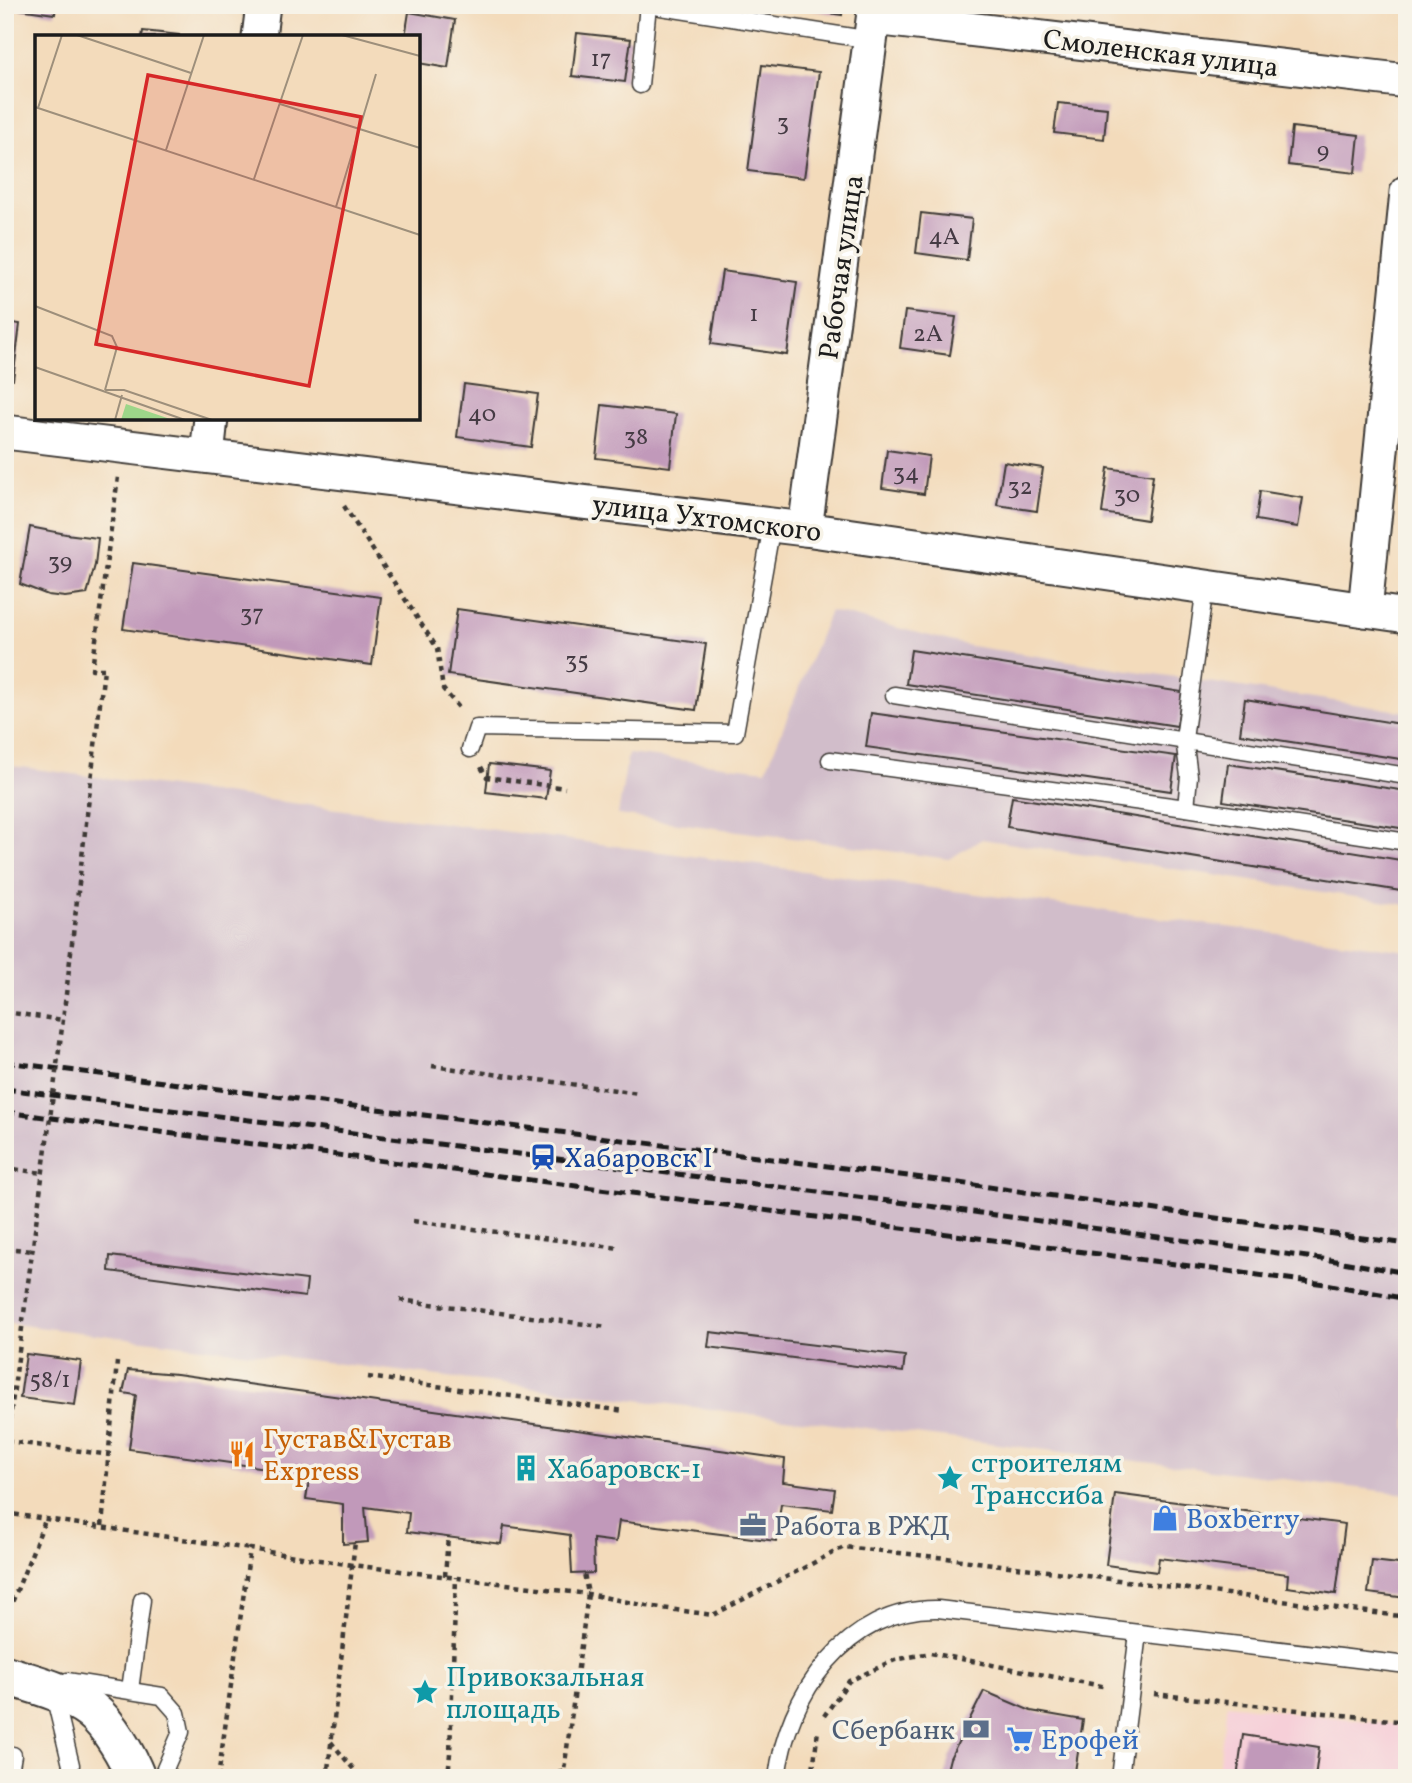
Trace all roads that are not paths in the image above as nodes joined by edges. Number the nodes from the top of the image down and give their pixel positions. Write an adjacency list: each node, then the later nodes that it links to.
1 (263, 5): 4 (street)
2 (648, 5): 3 (lane); 6 (lane)
3 (873, 21): 5 (street, Смоленская улица); 12 (street, Рабочая улица)
4 (259, 35)
5 (1407, 81)
6 (640, 85)
7 (1407, 192): 14 (street)
8 (211, 420): 10 (street)
9 (5, 432): 10 (street, улица Ухтомского)
10 (207, 456): 11 (street, улица Ухтомского)
11 (772, 525): 12 (street, улица Ухтомского); 18 (lane)
12 (805, 529): 13 (street, улица Ухтомского)
13 (1205, 587): 14 (street, улица Ухтомского); 17 (lane)
14 (1365, 610): 15 (street, улица Ухтомского)
15 (1407, 616)
16 (894, 695): 17 (lane)
17 (1184, 739): 20 (lane); 21 (lane)
18 (470, 749)
19 (830, 760): 21 (lane)
20 (1407, 776)
21 (1186, 808): 22 (lane)
22 (1407, 842)
23 (142, 1600): 28 (lane)
24 (1138, 1633): 25 (lane); 34 (lane); 35 (lane)
25 (1407, 1665)
26 (5, 1674): 27 (street); 28 (lane)
27 (53, 1690): 31 (lane); 32 (street)
28 (130, 1690): 33 (lane)
29 (5, 1755): 30 (lane)
30 (9, 1778)
31 (69, 1778)
32 (136, 1778)
33 (161, 1778)
34 (777, 1778)
35 (1120, 1778)

